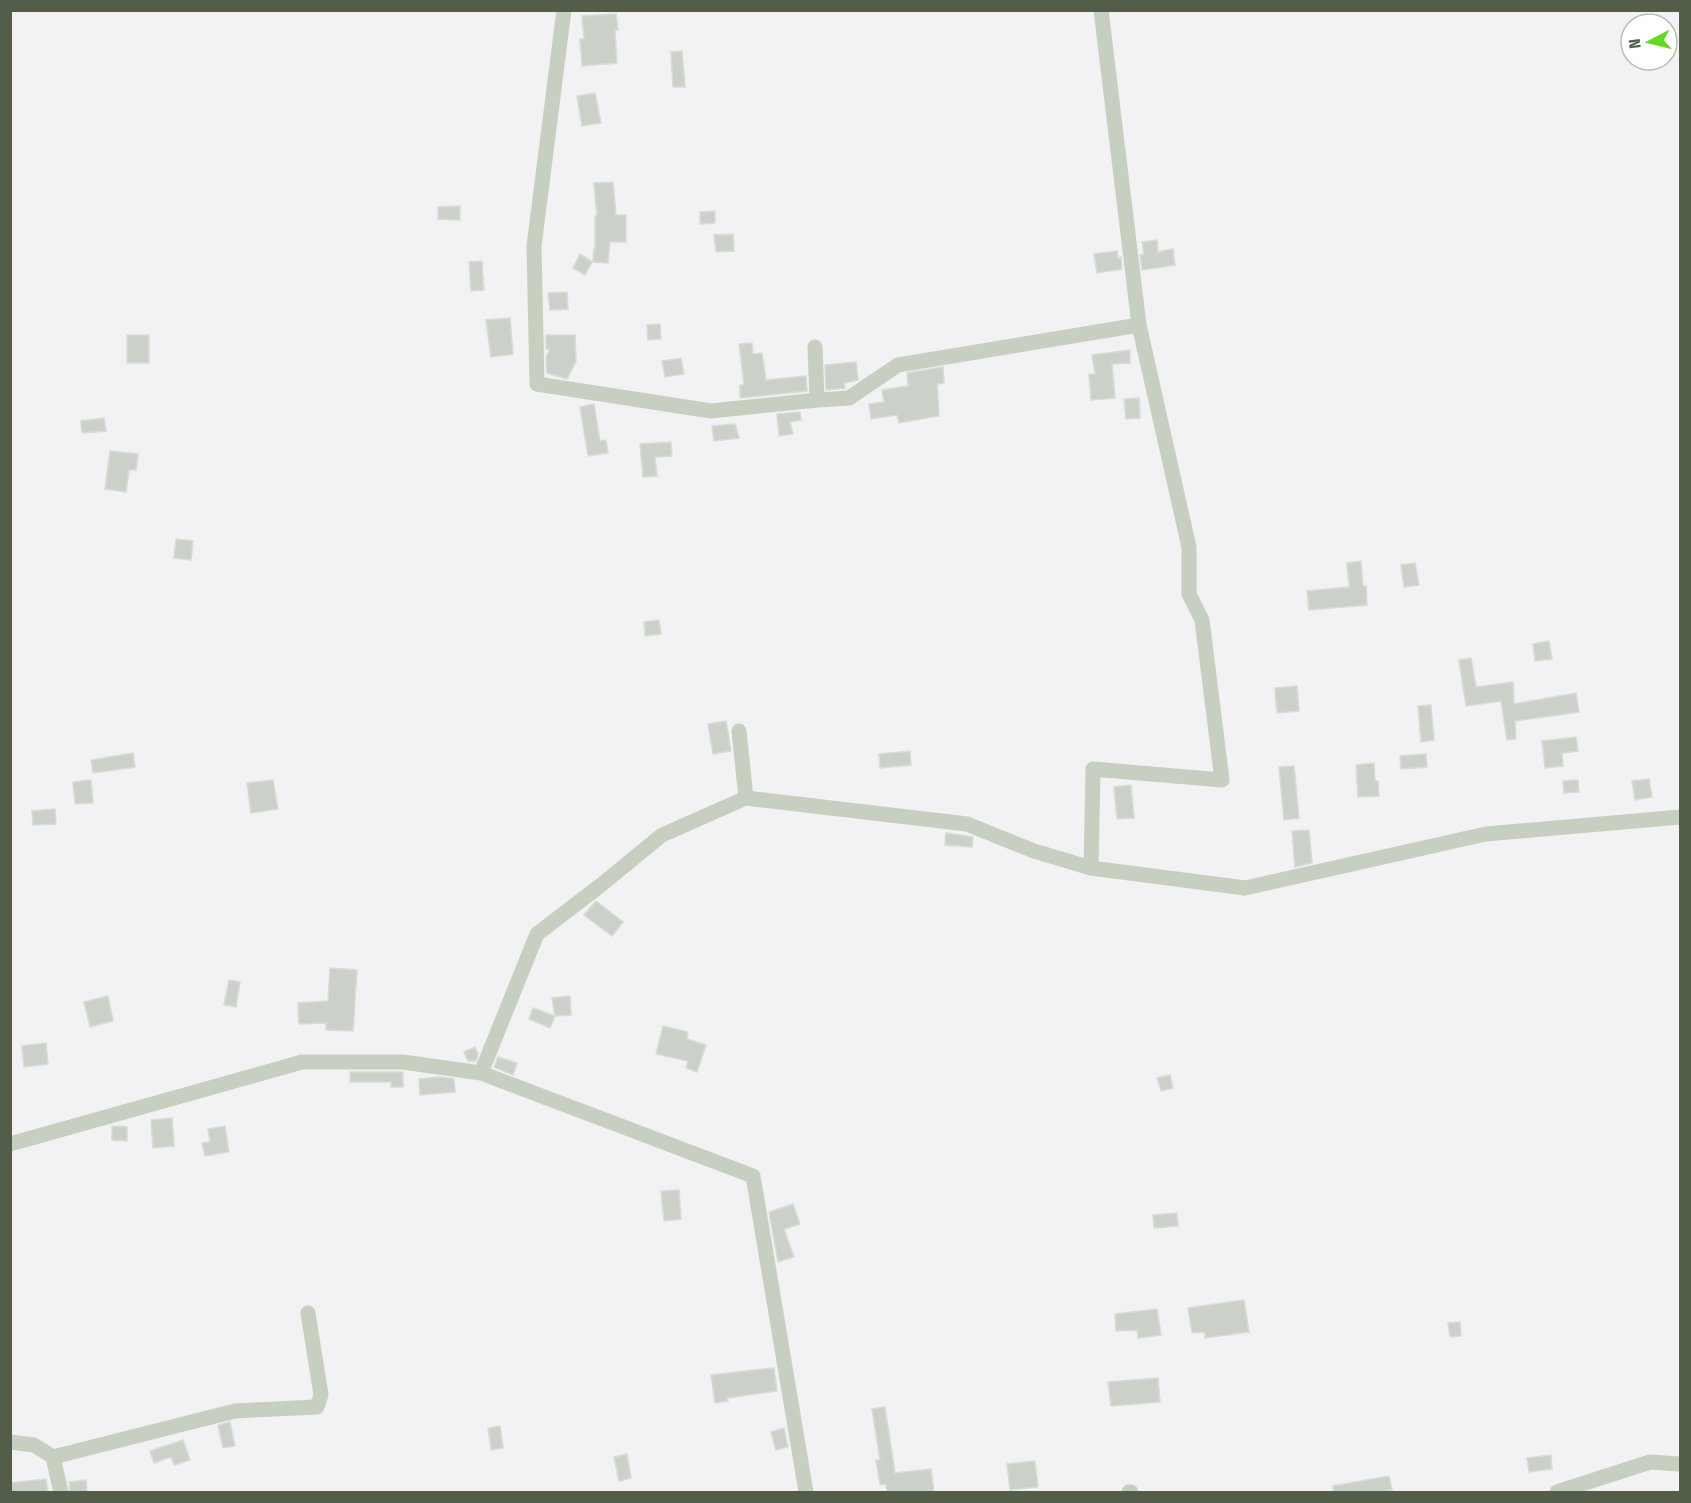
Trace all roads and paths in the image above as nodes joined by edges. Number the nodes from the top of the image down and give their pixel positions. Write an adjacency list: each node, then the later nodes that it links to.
1 (564, 10): 5 (street)
2 (1101, 10): 3 (street)
3 (1139, 325): 5 (street); 9 (street)
4 (815, 347): 5 (street)
5 (817, 400)
6 (739, 731): 7 (street)
7 (746, 798): 9 (street); 10 (street)
8 (1680, 817): 9 (street)
9 (1091, 868)
10 (481, 1073): 11 (street); 17 (street)
11 (10, 1144)
12 (308, 1313): 14 (street)
13 (10, 1442): 14 (street)
14 (53, 1457): 16 (street)
15 (1680, 1464): 18 (street)
16 (61, 1492)
17 (806, 1492)
18 (1557, 1492)

